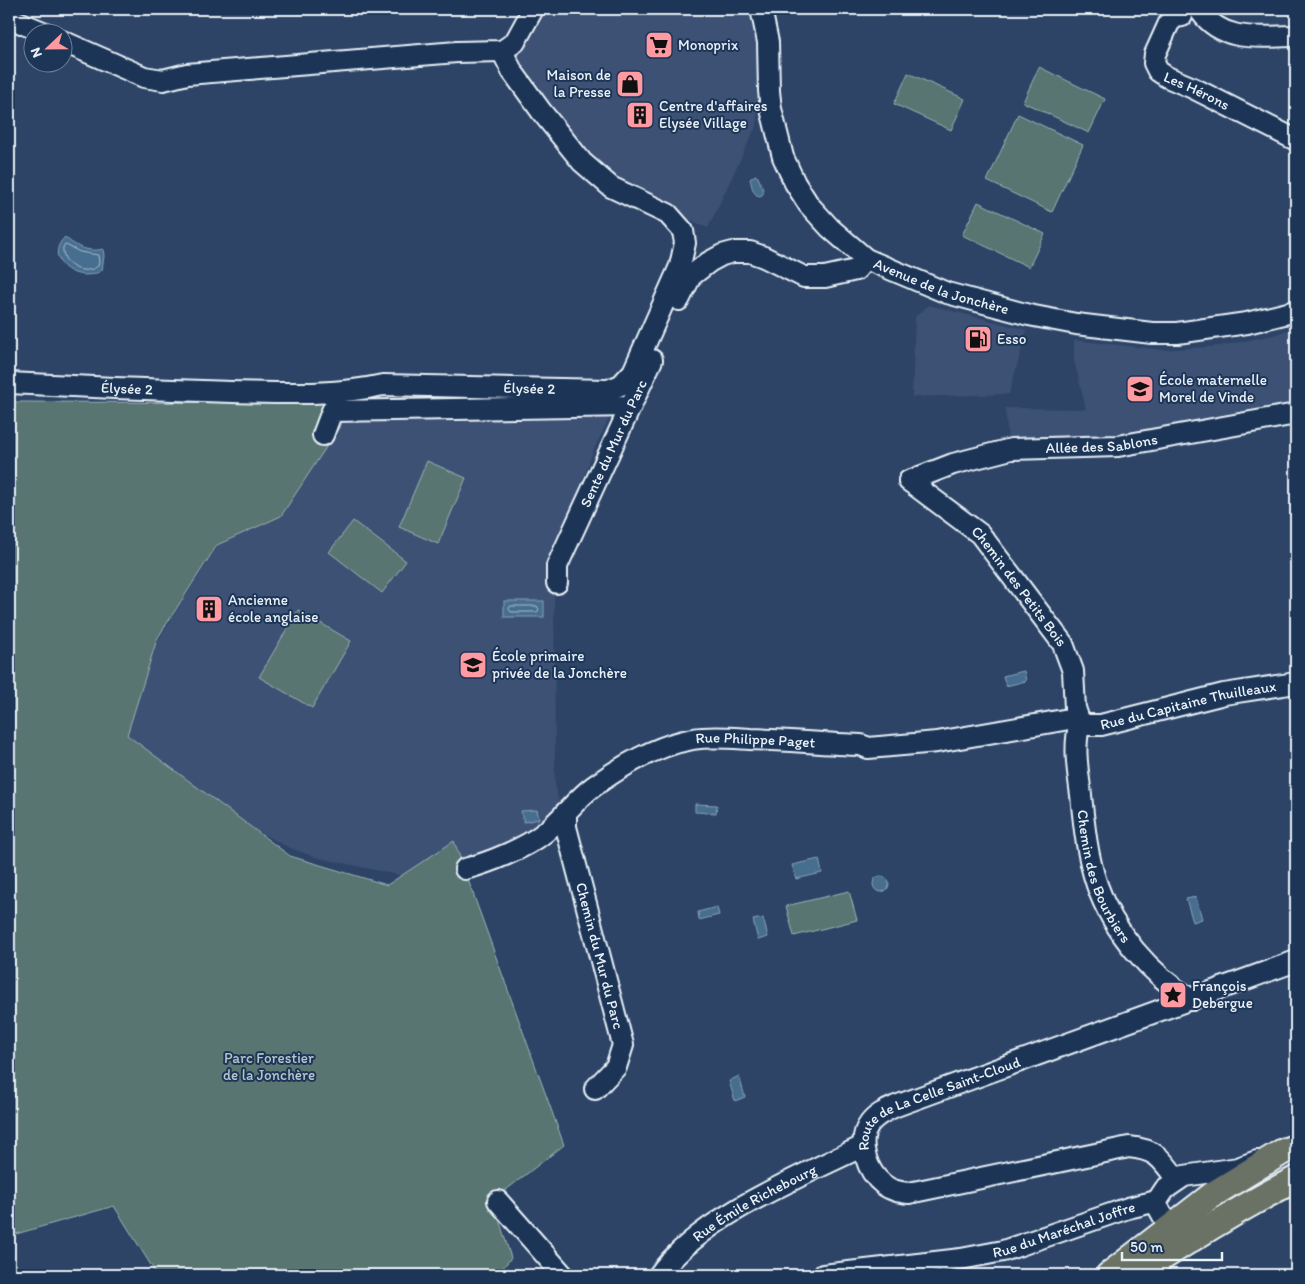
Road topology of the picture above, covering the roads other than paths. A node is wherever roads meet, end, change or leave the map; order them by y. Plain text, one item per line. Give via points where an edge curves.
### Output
1 (533, 9) edge
2 (761, 9) edge
3 (1191, 11) edge
4 (9, 18) edge
5 (22, 23) edge
6 (1296, 36) edge
7 (72, 46) edge
8 (502, 51) junction
9 (1296, 140) edge
10 (866, 259) junction
11 (1296, 311) edge
12 (9, 383) edge
13 (631, 406) junction
14 (1296, 414) edge
15 (323, 435) dead end
16 (909, 481) joint
17 (557, 583) dead end
18 (1296, 683) edge
19 (1080, 723) junction
20 (566, 812) junction
21 (465, 869) dead end
22 (1296, 961) edge
23 (1192, 1000) junction
24 (595, 1089) dead end
25 (863, 1146) junction
26 (1289, 1150) edge
27 (1296, 1179) edge
28 (1177, 1180) junction
29 (1209, 1183) junction
30 (498, 1201) dead end
31 (1188, 1219) junction
32 (563, 1275) edge
33 (659, 1275) edge
34 (822, 1275) edge
35 (1109, 1275) edge
36 (1136, 1275) edge

1 - 8 street via 515,42
2 - 10 street, Avenue de la Jonchère via 768,42 771,109 783,156 795,183 810,205 830,228
3 - 6 street via 1229,34
3 - 9 street, Les Hérons via 1169,23 1154,63 1158,71
4 - 5 street
7 - 8 street via 144,78 163,80 187,74
8 - 12 street, Élysée 2 via 512,71 582,162 611,187 668,214 683,232 685,243 680,266 634,372 621,385 608,390 383,385 357,391 304,393 118,390
10 - 11 street, Avenue de la Jonchère via 946,293 1076,324 1176,333 1247,323
10 - 13 street, Sente du Mur du Parc via 856,270 825,277 804,277 750,252 733,252 709,262 691,276
13 - 15 street via 332,411
13 - 17 street, Sente du Mur du Parc via 557,566
14 - 16 street, Allée des Sablons via 1118,446 1011,449 953,464
16 - 19 street, Chemin des Petits Bois via 980,534 1057,636 1072,671 1075,708
18 - 19 street, Rue du Capitaine Thuilleaux via 1224,694 1101,725
19 - 20 street, Rue Philippe Paget via 1069,719 937,742 868,748 753,739 694,739 635,760 592,788
19 - 23 street, Chemin des Bourbiers via 1076,736 1079,781 1088,850 1097,885 1117,926 1143,959 1172,988
20 - 21 street, Rue Philippe Paget via 544,834 525,846
20 - 24 street, Chemin du Mur du Parc via 566,827 623,1045 616,1067
22 - 23 street, Route de La Celle Saint-Cloud
23 - 25 street, Route de La Celle Saint-Cloud via 896,1106 870,1123
25 - 28 street, Route de La Celle Saint-Cloud via 874,1173 883,1184 897,1192 910,1193 1129,1147 1155,1154
25 - 33 street, Rue Émile Richebourg via 730,1214 679,1252
26 - 29 main road
27 - 31 main road
28 - 29 street via 1184,1176
28 - 31 street via 1165,1189
29 - 31 main road
30 - 32 street
31 - 34 street, Rue du Maréchal Joffre via 1128,1208 1004,1251
31 - 35 main road via 1152,1240
31 - 36 main road

